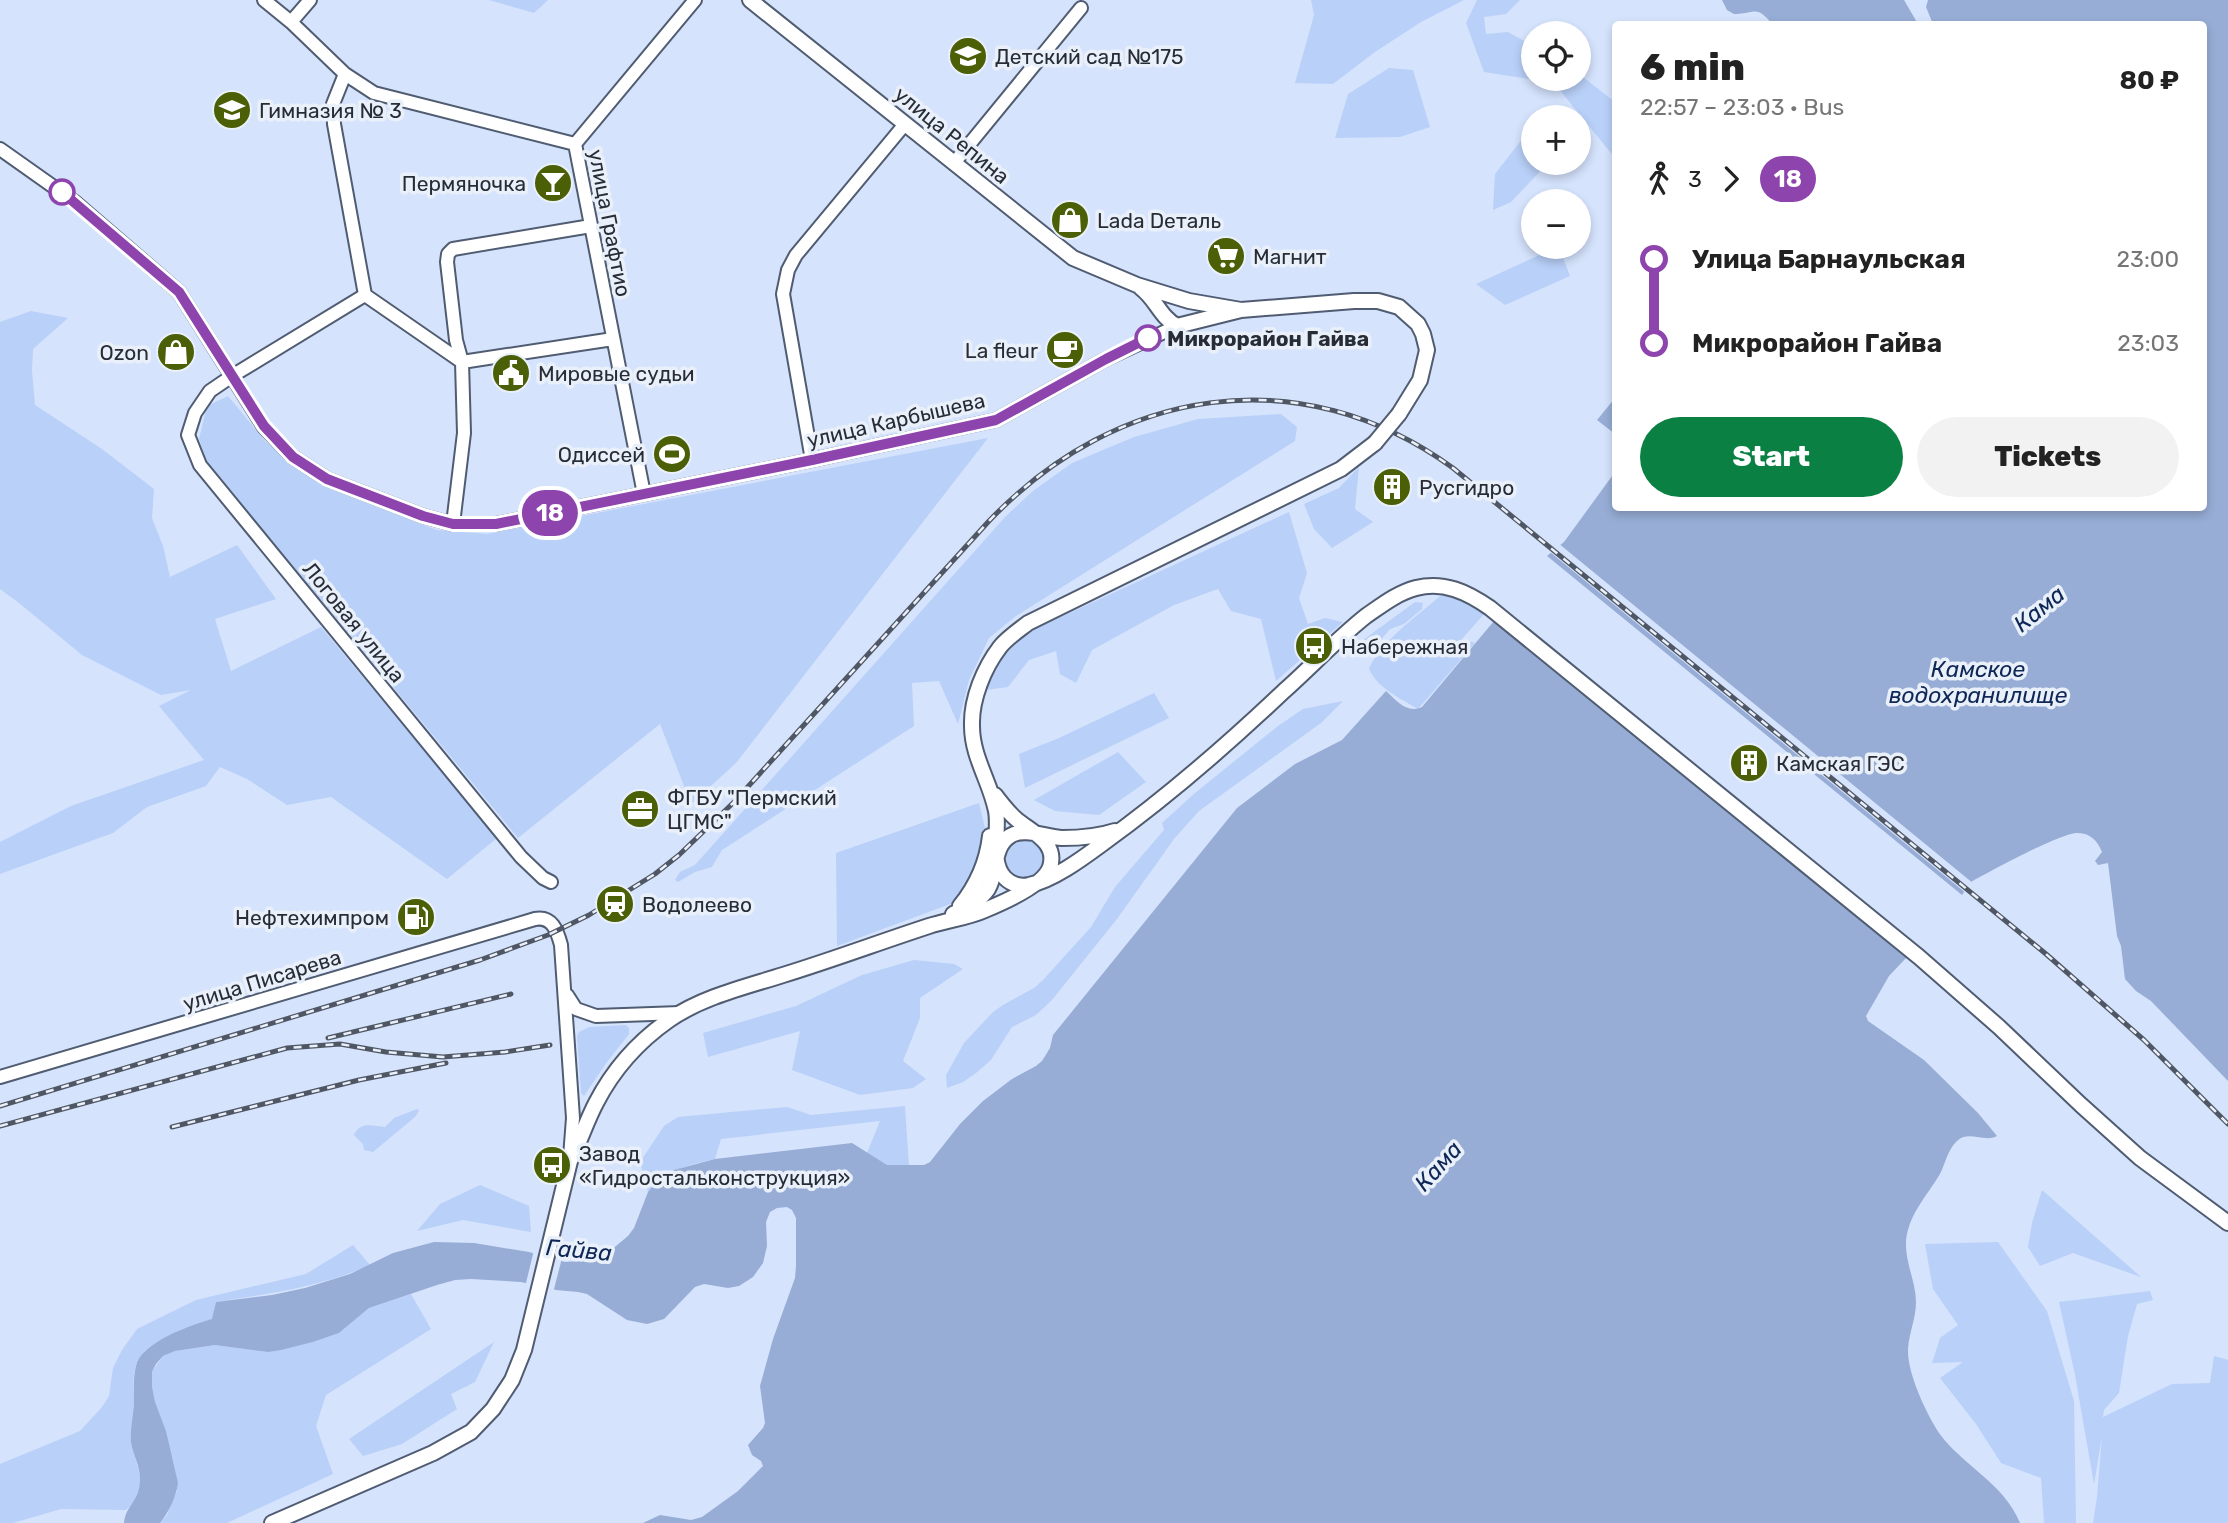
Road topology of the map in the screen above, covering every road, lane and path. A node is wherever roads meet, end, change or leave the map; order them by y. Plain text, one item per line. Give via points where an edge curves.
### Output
1 (264, 0) edge
2 (310, 0) edge
3 (695, 0) edge
4 (750, 0) edge
5 (1081, 8) dead end
6 (291, 22) junction
7 (345, 74) junction
8 (905, 124) junction
9 (575, 144) junction
10 (0, 149) edge
11 (954, 163) junction
12 (591, 226) junction
13 (1137, 285) junction
14 (365, 295) junction
15 (1189, 301) junction
16 (1159, 310) junction
17 (1241, 310) junction
18 (1194, 321) junction
19 (1177, 326) junction
20 (1154, 335) junction
21 (613, 339) junction
22 (462, 362) junction
23 (232, 376) junction
24 (812, 460) junction
25 (644, 494) junction
26 (453, 524) junction
27 (992, 791) junction
28 (1126, 827) junction
29 (1038, 836) junction
30 (997, 857) junction
31 (551, 882) dead end
32 (1038, 882) junction
33 (933, 924) junction
34 (565, 992) junction
35 (680, 1013) junction
36 (0, 1077) edge
37 (570, 1161) junction
38 (2228, 1223) edge
39 (272, 1523) edge

1 - 6 street
2 - 6 street
3 - 9 street, улица Графтио
4 - 8 main road, улица Репина
5 - 11 street
6 - 7 street
7 - 9 street via 374,93
7 - 14 street via 333,104 334,124
8 - 11 main road, улица Репина
8 - 24 street via 788,270 783,295
9 - 12 street, улица Графтио
10 - 23 street, улица Карбышева via 75,202 179,292
11 - 13 main road, улица Репина via 1073,258
12 - 21 street, улица Графтио
12 - 22 street via 453,248 447,262
13 - 15 main road, улица Репина
13 - 16 main road
14 - 22 street
14 - 23 street, Логовая улица
15 - 17 main road, улица Репина
15 - 18 main road
16 - 19 main road
16 - 20 street
17 - 18 main road, улица Карбышева
17 - 27 main road, улица Карбышева, bridge via 1354,301 1399,307 1423,334 1427,356 1420,380 1374,443 1341,470 1028,623 1000,646 977,692 971,722 976,755
18 - 19 main road, улица Карбышева
19 - 20 street, улица Карбышева
20 - 24 street, улица Карбышева via 996,420
21 - 22 street
21 - 25 street, улица Графтио
22 - 26 street via 464,433
23 - 26 street, улица Карбышева via 264,426 293,457 327,479
23 - 31 street, Логовая улица via 210,391 195,413 188,435 200,466 521,857
24 - 25 street, улица Карбышева
25 - 26 street, улица Карбышева via 496,524
27 - 29 main road, улица Карбышева
27 - 30 main road, улица Карбышева via 998,823
27 - 33 main road via 992,826 984,866 955,911
28 - 29 main road via 1091,837
28 - 32 main road via 1072,865
28 - 38 main road via 1391,599 1431,585 1458,589 1498,616 1919,957 2140,1158
29 - 30 main road via 1023,831 1012,834
29 - 32 main road via 1051,856 1048,871
30 - 32 main road via 1000,871 1010,882 1024,886
30 - 33 main road via 993,878 983,895
32 - 33 main road via 978,913
33 - 35 main road
34 - 35 street via 576,1009 596,1016
34 - 36 street, улица Писарева via 556,931 547,919 535,919
34 - 37 street via 573,1118
35 - 37 main road via 643,1041 613,1075
37 - 39 main road via 524,1350 493,1409 471,1432 433,1452

